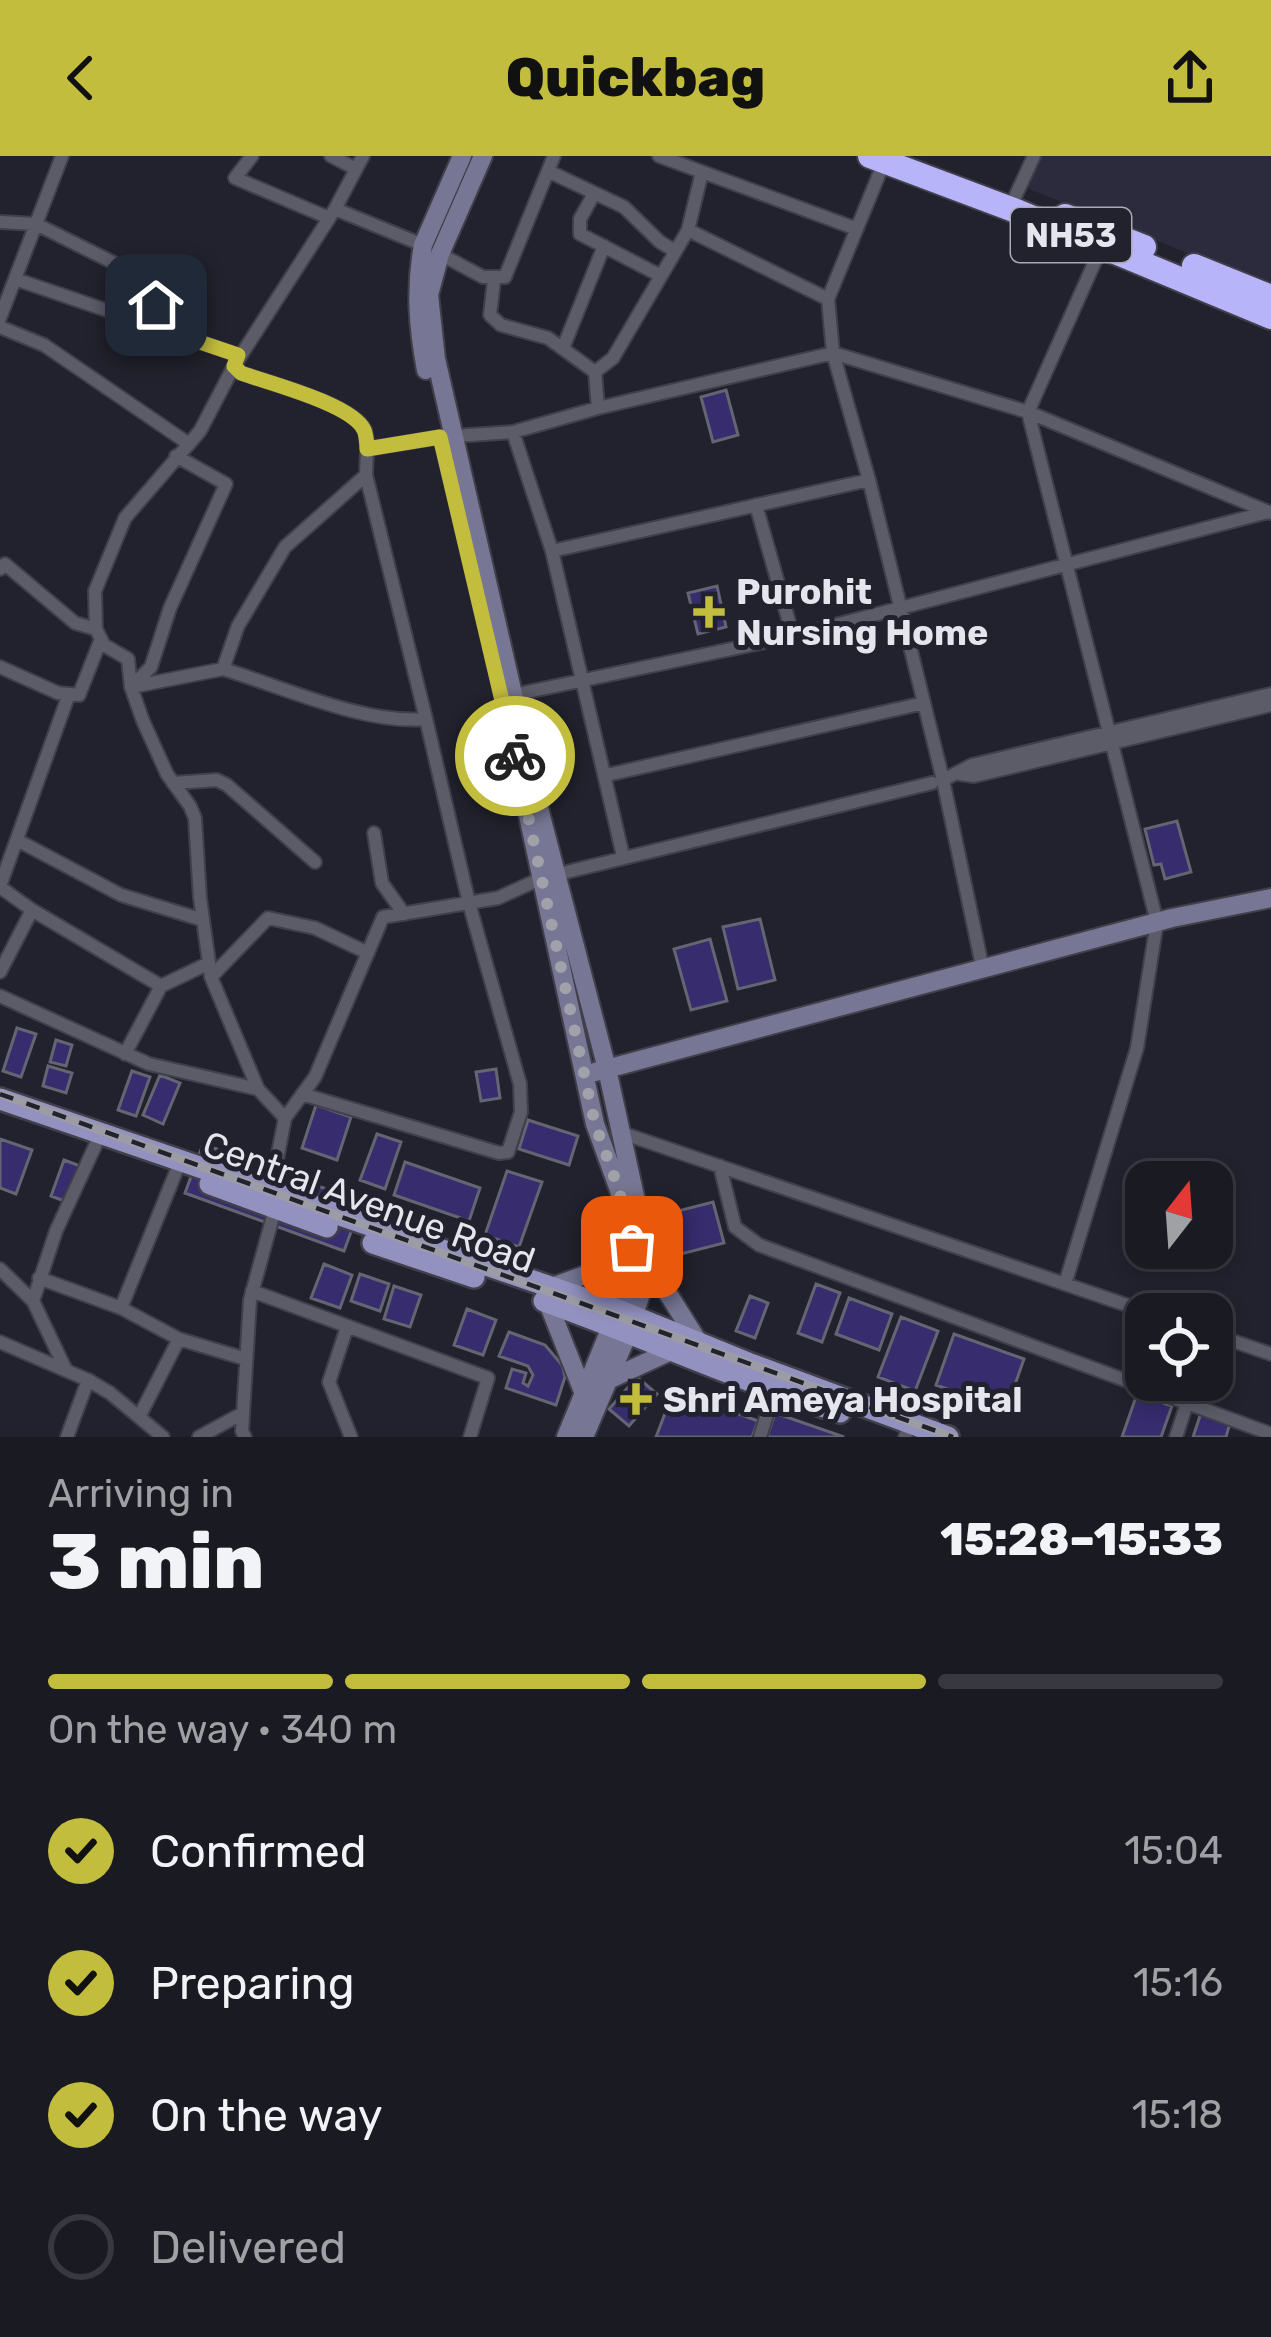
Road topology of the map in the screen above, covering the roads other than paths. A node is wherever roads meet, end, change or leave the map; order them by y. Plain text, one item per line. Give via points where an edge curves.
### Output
1 (62, 156) edge
2 (252, 156) edge
3 (331, 156) edge
4 (462, 156) edge
5 (483, 156) edge
6 (554, 156) edge
7 (659, 156) edge
8 (1034, 156) edge
9 (887, 157) edge
10 (359, 162) edge
11 (548, 171) junction
12 (702, 172) junction
13 (594, 194) junction
14 (1016, 197) junction
15 (332, 213) junction
16 (0, 222) edge
17 (36, 224) junction
18 (857, 229) junction
19 (688, 230) junction
20 (604, 246) junction
21 (1101, 248) junction
22 (432, 250) junction
23 (675, 251) junction
24 (1137, 253) junction
25 (661, 276) junction
26 (15, 279) junction
27 (494, 280) junction
28 (1271, 297) edge
29 (829, 299) junction
30 (1271, 316) edge
31 (0, 318) edge
32 (0, 327) edge
33 (164, 330) junction
34 (562, 348) junction
35 (833, 353) junction
36 (236, 360) junction
37 (596, 372) junction
38 (598, 408) junction
39 (1028, 412) junction
40 (513, 432) junction
41 (445, 436) junction
42 (189, 444) junction
43 (367, 449) junction
44 (176, 456) junction
45 (367, 475) junction
46 (868, 480) junction
47 (756, 506) junction
48 (1270, 512) edge
49 (552, 551) junction
50 (1067, 565) junction
51 (0, 569) edge
52 (900, 608) junction
53 (98, 634) junction
54 (793, 636) junction
55 (0, 667) edge
56 (223, 669) junction
57 (582, 678) junction
58 (131, 687) junction
59 (69, 694) junction
60 (512, 694) junction
61 (1271, 694) edge
62 (923, 703) junction
63 (1271, 705) edge
64 (426, 719) junction
65 (1112, 737) junction
66 (607, 775) junction
67 (938, 782) junction
68 (173, 783) junction
69 (374, 833) dead end
70 (17, 840) junction
71 (623, 856) junction
72 (315, 862) dead end
73 (549, 876) junction
74 (0, 887) edge
75 (1271, 898) edge
76 (469, 903) junction
77 (32, 910) junction
78 (404, 914) junction
79 (203, 920) junction
80 (1157, 922) junction
81 (368, 953) junction
82 (210, 970) junction
83 (982, 970) junction
84 (0, 972) edge
85 (160, 986) junction
86 (0, 997) edge
87 (125, 1054) junction
88 (607, 1069) junction
89 (585, 1075) junction
90 (258, 1089) junction
91 (302, 1094) junction
92 (0, 1100) edge
93 (0, 1114) edge
94 (285, 1118) junction
95 (622, 1133) junction
96 (96, 1144) junction
97 (720, 1166) junction
98 (178, 1167) junction
99 (273, 1199) junction
100 (629, 1235) junction
101 (650, 1265) junction
102 (0, 1269) edge
103 (39, 1279) junction
104 (1065, 1284) junction
105 (252, 1291) junction
106 (549, 1296) junction
107 (33, 1301) junction
108 (1125, 1304) edge
109 (121, 1308) junction
110 (623, 1321) junction
111 (347, 1327) junction
112 (179, 1340) junction
113 (1233, 1341) edge
114 (0, 1342) edge
115 (700, 1343) junction
116 (674, 1350) junction
117 (1271, 1354) edge
118 (246, 1359) junction
119 (64, 1368) junction
120 (88, 1380) junction
121 (608, 1380) junction
122 (774, 1392) junction
123 (584, 1394) junction
124 (1187, 1403) junction
125 (243, 1413) junction
126 (139, 1417) junction
127 (1271, 1434) edge
128 (909, 1436) edge
129 (67, 1437) edge
130 (163, 1437) edge
131 (199, 1437) edge
132 (245, 1437) edge
133 (351, 1437) edge
134 (470, 1437) edge
135 (566, 1437) edge
136 (584, 1437) edge
137 (760, 1437) edge
138 (949, 1437) edge
139 (1176, 1437) edge

1 - 17 street
2 - 15 street via 235,178
3 - 10 street
4 - 22 main road
5 - 22 main road
6 - 11 street
7 - 12 street
8 - 14 street
9 - 14 highway, NH53
9 - 18 street
9 - 21 highway, NH53
10 - 15 street
11 - 13 street
11 - 27 street via 505,277
12 - 18 street
12 - 19 street
13 - 20 street via 578,226
13 - 23 street via 624,207
14 - 24 highway, NH53
15 - 22 street
15 - 36 street
16 - 17 street
17 - 26 street
17 - 33 street via 148,280
18 - 29 street
19 - 23 street
19 - 29 street
20 - 25 street
20 - 34 street
21 - 24 highway, NH53
21 - 39 street
22 - 27 street
22 - 41 main road via 429,295
23 - 25 street
24 - 28 highway, NH53
24 - 30 highway, NH53
25 - 37 street via 613,358
26 - 31 street
26 - 33 street
27 - 34 street via 490,315
29 - 35 street
32 - 42 street via 44,345
33 - 36 street
34 - 37 street
35 - 38 street
35 - 39 street
35 - 46 street
36 - 42 street
36 - 43 street via 241,373 357,422
37 - 38 street
38 - 40 street
39 - 48 street
39 - 50 street
40 - 41 street
40 - 49 street
41 - 43 street
41 - 60 main road
41 - 73 main road
42 - 44 street
43 - 45 street
44 - 53 street via 125,518 95,591
44 - 58 street via 226,484 151,667
45 - 56 street via 285,547 238,626
45 - 64 street
46 - 47 street
46 - 52 street
47 - 49 street
47 - 54 street
48 - 50 street
49 - 57 street
50 - 52 street
50 - 65 street
51 - 53 street via 5,565
52 - 54 street
52 - 62 street
53 - 58 street via 128,659
53 - 59 street via 79,695
54 - 57 street
55 - 59 street
56 - 58 street
56 - 64 street via 368,713
57 - 60 street
57 - 66 street
58 - 68 street
59 - 70 street
60 - 73 main road
61 - 65 street
62 - 66 street
62 - 67 street
63 - 65 street
64 - 76 street
65 - 67 street
65 - 80 street
66 - 71 street
67 - 71 street
67 - 83 street
68 - 72 street via 217,779
68 - 79 street via 195,818
69 - 78 street via 382,883
70 - 74 street
70 - 79 street via 121,895
71 - 73 street
73 - 76 street
73 - 88 main road
73 - 89 main road
74 - 77 street
75 - 80 main road
76 - 78 street
76 - 91 street via 520,1084 508,1152
77 - 84 street
77 - 85 street
78 - 81 street via 383,917
79 - 82 street
80 - 83 main road
80 - 104 street via 1137,1048
81 - 82 street via 268,917
81 - 91 street
82 - 85 street
82 - 90 street
83 - 88 main road
85 - 87 street
86 - 87 street
87 - 90 street
88 - 89 main road
88 - 95 main road
89 - 100 main road
90 - 94 street
91 - 94 street
92 - 99 main road
93 - 96 main road, Central Avenue Road
94 - 99 street
95 - 97 street
95 - 101 main road
96 - 98 main road, Central Avenue Road
96 - 103 street
97 - 104 street
97 - 124 street via 735,1227 759,1245
98 - 99 main road, Central Avenue Road
98 - 109 street
99 - 105 street
99 - 106 main road
100 - 106 main road via 593,1272
100 - 110 main road
101 - 110 main road
101 - 115 main road
102 - 107 street
103 - 107 street
103 - 109 street
104 - 108 street
105 - 111 street
105 - 118 street
106 - 110 main road
106 - 123 main road
107 - 119 street
109 - 112 street
110 - 115 main road
110 - 116 main road
110 - 121 main road
110 - 123 main road
111 - 133 street via 329,1382
111 - 134 street via 488,1378
112 - 118 street
112 - 126 street
113 - 117 street
114 - 119 street
115 - 138 main road
116 - 121 main road
116 - 122 main road
118 - 125 street
119 - 120 street
120 - 126 street
120 - 129 street
121 - 136 main road
122 - 128 main road
122 - 137 street
123 - 135 main road
124 - 127 street
124 - 139 street
125 - 131 street
125 - 132 street
126 - 130 street

